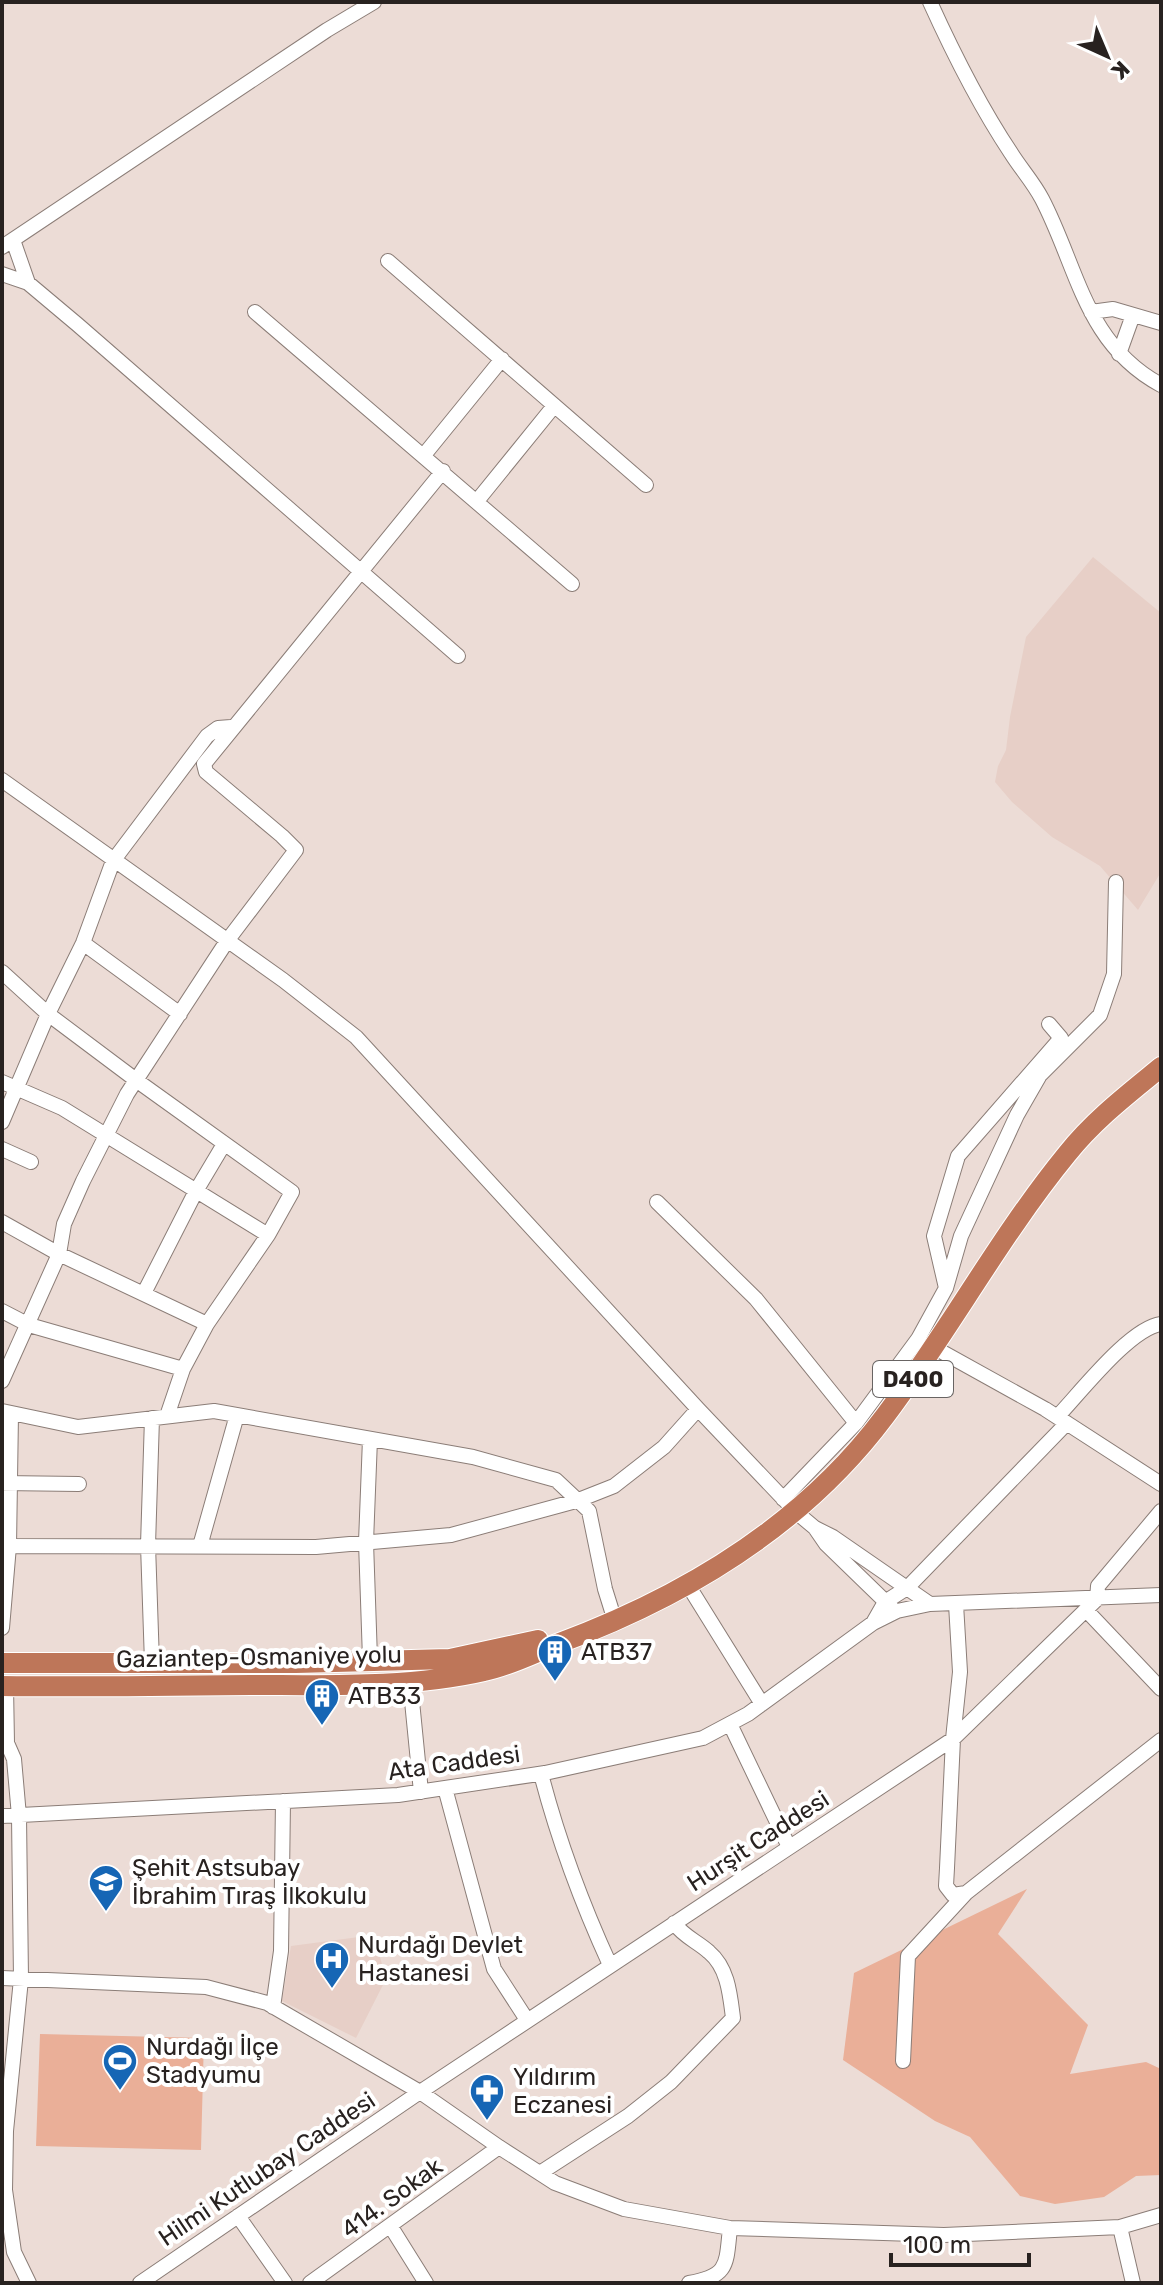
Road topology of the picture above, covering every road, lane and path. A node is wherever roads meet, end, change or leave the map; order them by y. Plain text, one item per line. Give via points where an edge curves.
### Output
1 (374, 2) edge
2 (930, 2) edge
3 (8, 243) edge
4 (388, 261) dead end
5 (2, 274) edge
6 (28, 283) junction
7 (255, 312) dead end
8 (1091, 312) junction
9 (1133, 315) junction
10 (1161, 323) edge
11 (1119, 354) junction
12 (502, 359) junction
13 (1161, 385) edge
14 (554, 406) junction
15 (424, 455) junction
16 (443, 471) junction
17 (646, 485) dead end
18 (477, 501) junction
19 (360, 571) junction
20 (572, 584) dead end
21 (458, 656) dead end
22 (231, 727) junction
23 (2, 780) edge
24 (113, 861) junction
25 (1116, 882) dead end
26 (227, 941) junction
27 (83, 943) junction
28 (2, 972) edge
29 (48, 1014) junction
30 (180, 1014) junction
31 (1049, 1024) dead end
32 (1161, 1067) edge
33 (136, 1080) junction
34 (2, 1082) edge
35 (16, 1089) junction
36 (2, 1122) edge
37 (105, 1134) junction
38 (224, 1144) junction
39 (2, 1149) edge
40 (31, 1162) dead end
41 (196, 1191) junction
42 (657, 1202) dead end
43 (2, 1222) edge
44 (268, 1235) junction
45 (59, 1254) junction
46 (946, 1288) junction
47 (144, 1293) junction
48 (2, 1311) edge
49 (207, 1324) junction
50 (1161, 1324) edge
51 (29, 1325) junction
52 (935, 1348) junction
53 (183, 1369) junction
54 (2, 1381) edge
55 (698, 1409) junction
56 (7, 1412) edge
57 (237, 1415) junction
58 (160, 1417) junction
59 (1062, 1420) junction
60 (856, 1423) junction
61 (370, 1439) junction
62 (6, 1483) edge
63 (79, 1484) dead end
64 (1161, 1484) edge
65 (576, 1501) junction
66 (790, 1505) junction
67 (1161, 1511) edge
68 (815, 1528) junction
69 (366, 1542) junction
70 (148, 1545) junction
71 (6, 1546) edge
72 (200, 1546) junction
73 (688, 1585) junction
74 (907, 1588) junction
75 (1161, 1595) edge
76 (930, 1604) junction
77 (956, 1604) junction
78 (1092, 1604) junction
79 (891, 1606) junction
80 (610, 1624) junction
81 (2, 1628) edge
82 (370, 1659) junction
83 (2, 1663) edge
84 (152, 1663) junction
85 (410, 1681) junction
86 (4, 1686) edge
87 (1161, 1689) edge
88 (762, 1704) junction
89 (730, 1724) junction
90 (953, 1739) junction
91 (1161, 1740) edge
92 (541, 1774) junction
93 (445, 1788) junction
94 (421, 1792) junction
95 (283, 1801) junction
96 (2, 1816) edge
97 (19, 1816) junction
98 (789, 1847) junction
99 (957, 1899) junction
100 (674, 1923) junction
101 (610, 1965) junction
102 (2, 1978) edge
103 (21, 1979) junction
104 (273, 2007) junction
105 (527, 2020) junction
106 (903, 2061) dead end
107 (420, 2092) junction
108 (4, 2130) edge
109 (499, 2147) junction
110 (540, 2173) junction
111 (4, 2174) edge
112 (1161, 2215) edge
113 (238, 2216) junction
114 (391, 2227) junction
115 (1120, 2227) junction
116 (730, 2228) junction
117 (29, 2283) edge
118 (140, 2283) edge
119 (285, 2283) edge
120 (310, 2283) edge
121 (426, 2283) edge
122 (689, 2283) edge
123 (1133, 2283) edge

1 - 3 street
2 - 8 street via 967,81 1042,199
3 - 6 street
4 - 12 street
5 - 6 street
6 - 19 street
7 - 15 street
8 - 9 street via 1113,309
8 - 11 street
9 - 10 street
9 - 11 street
11 - 13 street
12 - 14 street
12 - 15 street
14 - 17 street
14 - 18 street
15 - 16 street
16 - 18 street
16 - 19 street
18 - 20 street
19 - 21 street
19 - 22 street
22 - 24 street via 207,736
22 - 26 street via 204,769 296,850
23 - 24 street
24 - 26 street
24 - 27 street
25 - 46 street via 1114,974 1100,1015 1040,1075 1017,1115 961,1236
26 - 30 street
26 - 55 street via 326,1013 379,1060
27 - 29 street
27 - 30 street
28 - 29 street
29 - 33 street
29 - 35 street
30 - 33 street
31 - 46 street via 1061,1038 958,1156 934,1236
32 - 52 highway, Gaziantep-Osmaniye yolu / D400 via 1112,1106 1068,1153
33 - 37 street
33 - 38 street
34 - 35 street
35 - 36 street
35 - 37 street
37 - 41 street
37 - 45 street via 64,1224
38 - 41 street
38 - 44 street via 292,1192
39 - 40 street
41 - 44 street
41 - 47 street
42 - 60 street via 756,1299
43 - 45 street
44 - 49 street
45 - 47 street
45 - 51 street
46 - 60 street via 918,1339
47 - 49 street
48 - 51 street
49 - 53 street
50 - 59 street via 1133,1337
51 - 53 street
51 - 54 street
52 - 59 street
52 - 66 highway, Gaziantep-Osmaniye yolu / D400 via 850,1459
53 - 58 street
55 - 65 street via 629,1476
55 - 66 street
56 - 58 street via 78,1427
56 - 62 street
57 - 58 street via 214,1411
57 - 61 street
57 - 72 street
58 - 70 street
59 - 64 street
59 - 74 street
60 - 66 street
61 - 65 street via 473,1457 556,1480
61 - 69 street
62 - 63 street
62 - 71 street
65 - 69 street via 451,1535
65 - 80 street via 589,1511
66 - 68 street
66 - 73 highway, Gaziantep-Osmaniye yolu / D400
67 - 78 street, Hurşit Caddesi via 1098,1586
68 - 74 street
68 - 79 street
69 - 72 street
69 - 82 street
70 - 71 street
70 - 72 street
70 - 84 street
71 - 81 street
73 - 80 highway, Gaziantep-Osmaniye yolu / D400
73 - 88 street
74 - 76 street
74 - 79 street
75 - 78 street
76 - 77 street
76 - 79 street
77 - 78 street
77 - 90 street via 960,1672
78 - 87 street
78 - 90 street, Hurşit Caddesi
79 - 88 street, Ata Caddesi
80 - 82 highway, Gaziantep-Osmaniye yolu / D400 via 450,1659
80 - 85 highway, Gaziantep-Osmaniye yolu / D400 via 486,1671
82 - 84 highway, Gaziantep-Osmaniye yolu / D400
83 - 84 highway, Gaziantep-Osmaniye yolu / D400
85 - 86 highway, Gaziantep-Osmaniye yolu / D400
85 - 94 street
86 - 97 street
88 - 89 street, Ata Caddesi
89 - 92 street, Ata Caddesi via 703,1738
89 - 98 street
90 - 98 street, Hurşit Caddesi
90 - 99 street via 946,1886
91 - 99 street
92 - 93 street, Ata Caddesi
92 - 101 street
93 - 94 street, Ata Caddesi
93 - 105 street via 494,1969
94 - 95 street, Ata Caddesi
95 - 97 street, Ata Caddesi
95 - 104 street via 281,1951
96 - 97 street, Ata Caddesi
97 - 103 street
98 - 100 street, Hurşit Caddesi
99 - 106 street via 908,1956
100 - 101 street, Hurşit Caddesi
100 - 110 street via 718,1961 733,2018 671,2082
101 - 105 street, Hurşit Caddesi
102 - 103 street
103 - 104 street via 206,1987
103 - 108 street
104 - 107 street
105 - 107 street, Hurşit Caddesi
107 - 109 street
107 - 113 street, Hilmi Kutlubay Caddesi
108 - 111 street
109 - 110 street
109 - 114 street, 414. Sokak
110 - 116 street via 624,2209
111 - 117 street via 14,2252
112 - 115 street
113 - 118 street, Hilmi Kutlubay Caddesi
113 - 119 street
114 - 120 street, 414. Sokak
114 - 121 street
115 - 116 street via 944,2235
115 - 123 street
116 - 122 street via 721,2272

